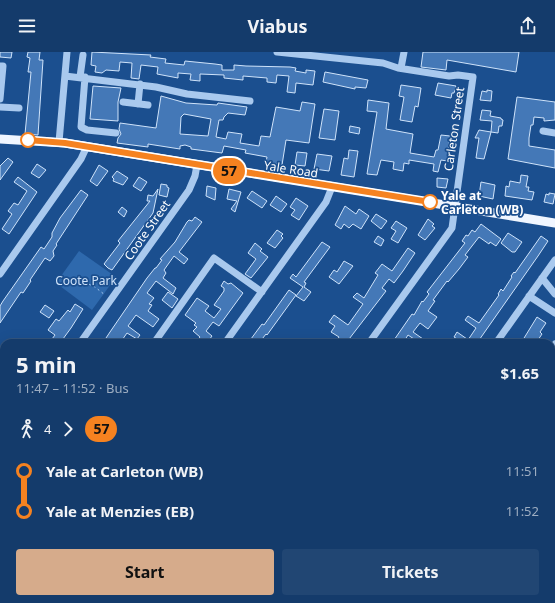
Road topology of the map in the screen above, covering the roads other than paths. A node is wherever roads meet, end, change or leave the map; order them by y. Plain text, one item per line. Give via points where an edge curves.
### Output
1 (67, 52) edge
2 (277, 52) edge
3 (404, 52) edge
4 (83, 55) dead end
5 (0, 66) edge
6 (401, 68) junction
7 (65, 76) junction
8 (82, 77) junction
9 (140, 84) junction
10 (0, 99) edge
11 (250, 101) dead end
12 (123, 102) dead end
13 (138, 104) junction
14 (148, 105) dead end
15 (0, 107) edge
16 (19, 108) dead end
17 (543, 131) dead end
18 (116, 133) dead end
19 (555, 133) edge
20 (0, 138) edge
21 (59, 142) junction
22 (87, 146) junction
23 (197, 166) junction
24 (332, 187) junction
25 (455, 206) junction
26 (555, 223) edge
27 (555, 260) edge
28 (0, 274) edge
29 (542, 278) junction
30 (262, 292) junction
31 (555, 294) edge
32 (529, 296) junction
33 (555, 313) edge
34 (83, 339) edge
35 (157, 339) edge
36 (229, 339) edge
37 (372, 339) edge
38 (499, 339) edge

1 - 7 street
2 - 6 street, Carleton Street via 383,63
3 - 6 street
4 - 8 street
5 - 10 street via 3,66
6 - 25 street, Carleton Street via 472,77
7 - 8 street
7 - 21 street
8 - 9 street
8 - 18 street via 81,127
9 - 11 street via 187,94
9 - 13 street
12 - 13 street
13 - 14 street
15 - 16 street
17 - 19 street
20 - 21 main road, Yale Road
21 - 22 main road, Yale Road
22 - 23 main road, Yale Road
22 - 28 street via 81,160
23 - 24 main road, Yale Road
23 - 34 street, Coote Street via 189,190
24 - 25 main road, Yale Road
24 - 30 street via 326,202
25 - 26 main road, Yale Road
25 - 37 street, Carleton Street via 452,228
27 - 29 street
29 - 31 street
29 - 32 street
30 - 35 street via 214,258
30 - 36 street
32 - 33 street
32 - 38 street

